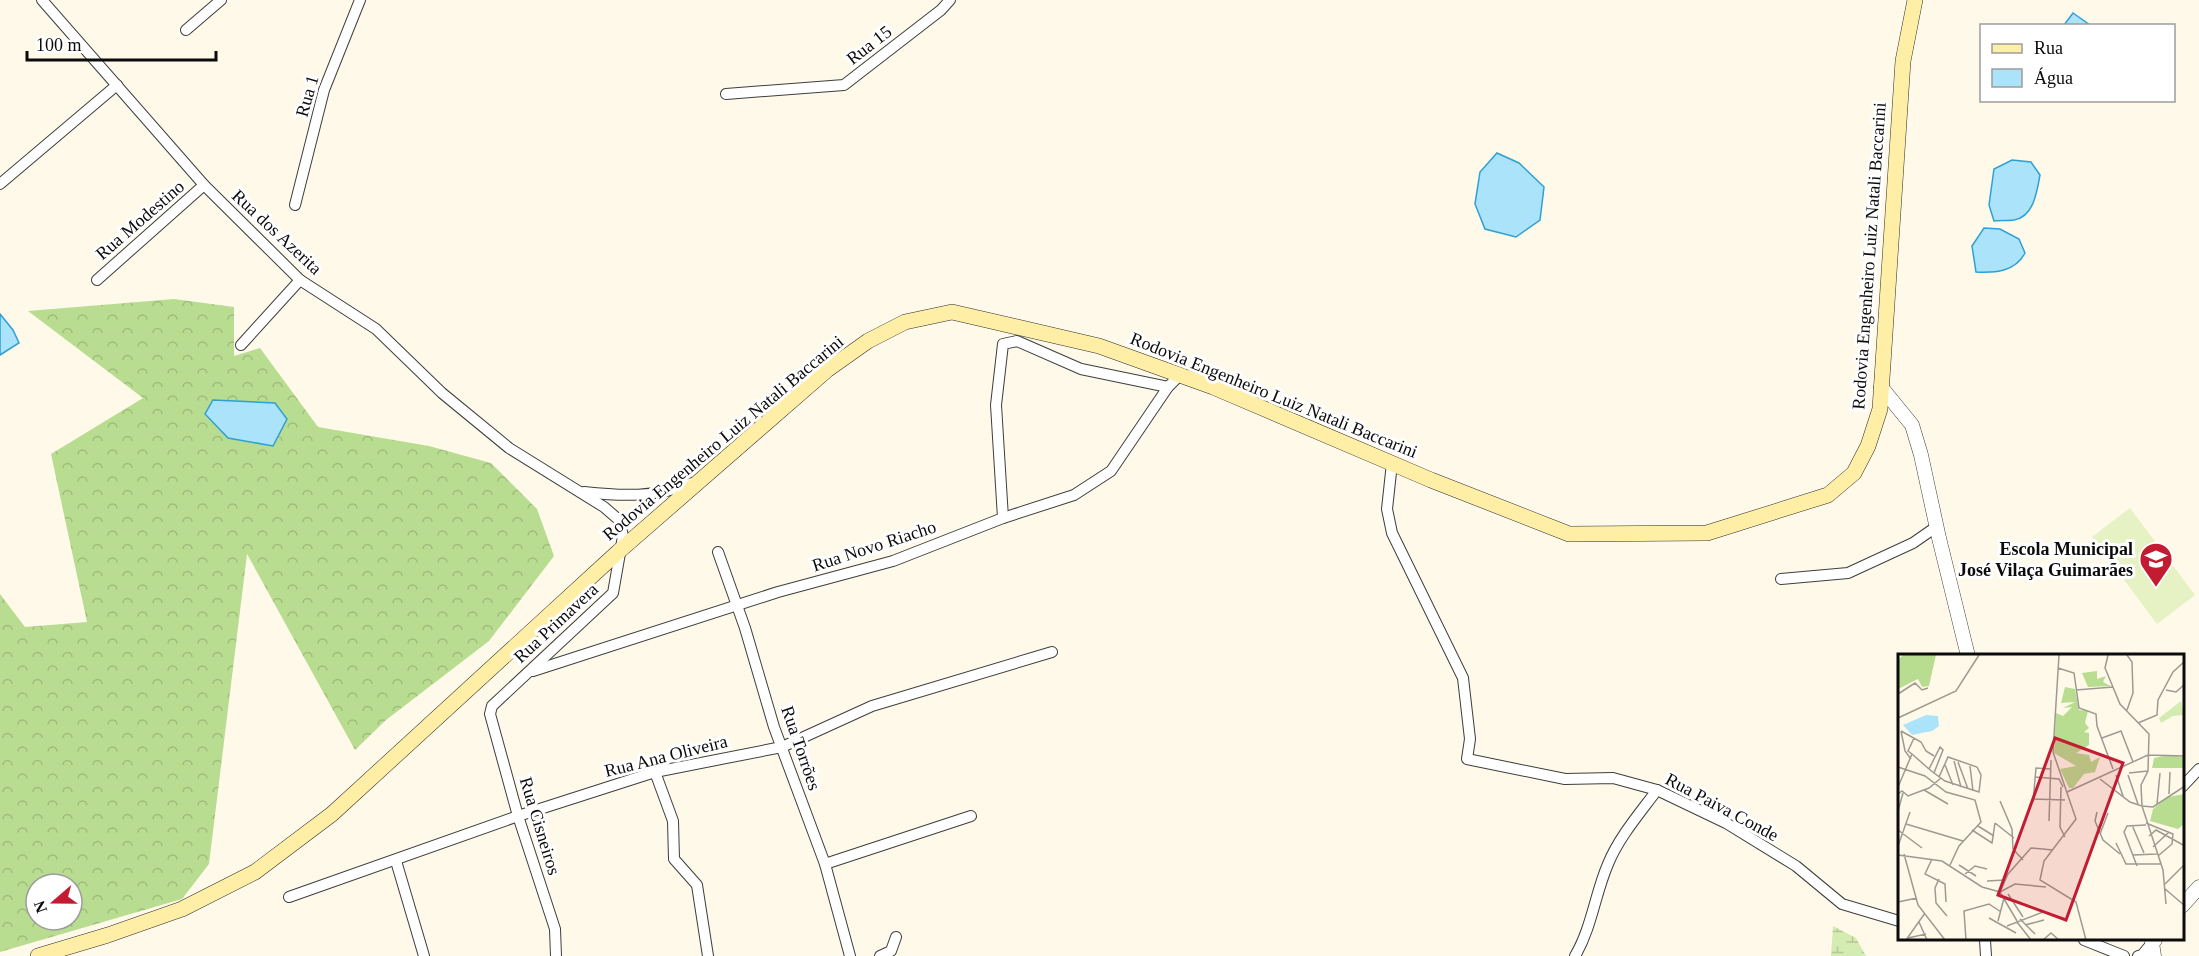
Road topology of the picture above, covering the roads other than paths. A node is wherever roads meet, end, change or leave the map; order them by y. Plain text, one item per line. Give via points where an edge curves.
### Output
1 (42, 0) edge
2 (221, 0) edge
3 (360, 0) edge
4 (950, 0) edge
5 (1915, 0) edge
6 (186, 30) dead end
7 (117, 85) junction
8 (726, 94) dead end
9 (0, 184) edge
10 (204, 185) junction
11 (295, 205) dead end
12 (97, 280) dead end
13 (300, 280) junction
14 (241, 345) dead end
15 (1180, 375) junction
16 (1168, 387) junction
17 (1881, 387) junction
18 (1392, 463) junction
19 (701, 480) junction
20 (580, 492) junction
21 (1002, 518) junction
22 (1936, 527) junction
23 (618, 552) junction
24 (718, 552) dead end
25 (1781, 579) dead end
26 (737, 606) junction
27 (1052, 652) dead end
28 (1968, 654) edge
29 (528, 672) junction
30 (492, 706) joint
31 (782, 747) junction
32 (2199, 769) edge
33 (655, 772) junction
34 (2184, 785) edge
35 (1657, 790) junction
36 (518, 816) junction
37 (971, 816) dead end
38 (396, 861) junction
39 (825, 864) junction
40 (2199, 887) edge
41 (289, 897) dead end
42 (2184, 904) edge
43 (1898, 921) edge
44 (896, 937) dead end
45 (1985, 941) edge
46 (2089, 941) edge
47 (2152, 944) edge
48 (38, 956) edge
49 (424, 956) edge
50 (556, 956) edge
51 (708, 956) edge
52 (850, 956) edge
53 (880, 956) edge
54 (1575, 956) edge
55 (1986, 956) edge
56 (2124, 956) edge
57 (2138, 956) edge

1 - 7 street, Rua dos Azerita
2 - 6 street
3 - 11 street, Rua 1 via 324,90
4 - 8 street, Rua 15 via 844,85
5 - 17 main road, Rodovia Engenheiro Luiz Natali Baccarini via 1903,61
7 - 9 street
7 - 10 street, Rua dos Azerita
10 - 12 street, Rua Modestino
10 - 13 street, Rua dos Azerita
13 - 14 street
13 - 20 street, Rua dos Azerita via 376,329 442,393 509,448
15 - 16 street, Rua Novo Riacho
15 - 18 main road, Rodovia Engenheiro Luiz Natali Baccarini
15 - 19 main road, Rodovia Engenheiro Luiz Natali Baccarini via 1099,346 951,312 905,322 868,341 827,370
16 - 21 street, Rua Novo Riacho via 1111,471 1074,495
16 - 21 street via 1081,369 1017,340 1003,344 996,405
17 - 18 main road, Rodovia Engenheiro Luiz Natali Baccarini via 1880,409 1868,446 1854,473 1828,495 1707,533 1569,534
17 - 22 street via 1912,425
18 - 35 street, Rua Paiva Conde via 1387,509 1392,533 1463,678 1470,739 1467,759 1565,779 1613,778
19 - 20 street via 677,490 625,497
19 - 23 main road, Rodovia Engenheiro Luiz Natali Baccarini
20 - 23 street, Rua dos Azerita via 619,520 622,536
21 - 26 street, Rua Novo Riacho via 892,561
22 - 25 street via 1913,543 1848,573
22 - 28 street
23 - 29 street, Rua Primavera via 613,593
23 - 48 main road, Rodovia Engenheiro Luiz Natali Baccarini via 332,814 255,872 182,909
24 - 26 street, Rua Torrões
26 - 29 street, Rua Novo Riacho
26 - 31 street, Rua Torrões
27 - 31 street, Rua Ana Oliveira via 872,706
29 - 30 street, Rua Primavera
30 - 36 street, Rua Cisneiros via 490,714
31 - 33 street, Rua Ana Oliveira
31 - 39 street, Rua Torrões
32 - 34 street
33 - 36 street, Rua Ana Oliveira
33 - 51 street via 673,821 674,859 697,885
35 - 43 street, Rua Paiva Conde via 1726,823 1797,866 1842,904
35 - 54 street via 1608,864 1584,940
36 - 38 street, Rua Ana Oliveira
36 - 50 street, Rua Cisneiros via 555,930
37 - 39 street
38 - 41 street, Rua Ana Oliveira
38 - 49 street
39 - 52 street, Rua Torrões
40 - 42 street
44 - 53 street via 891,951
45 - 55 street
46 - 56 street
47 - 57 street

